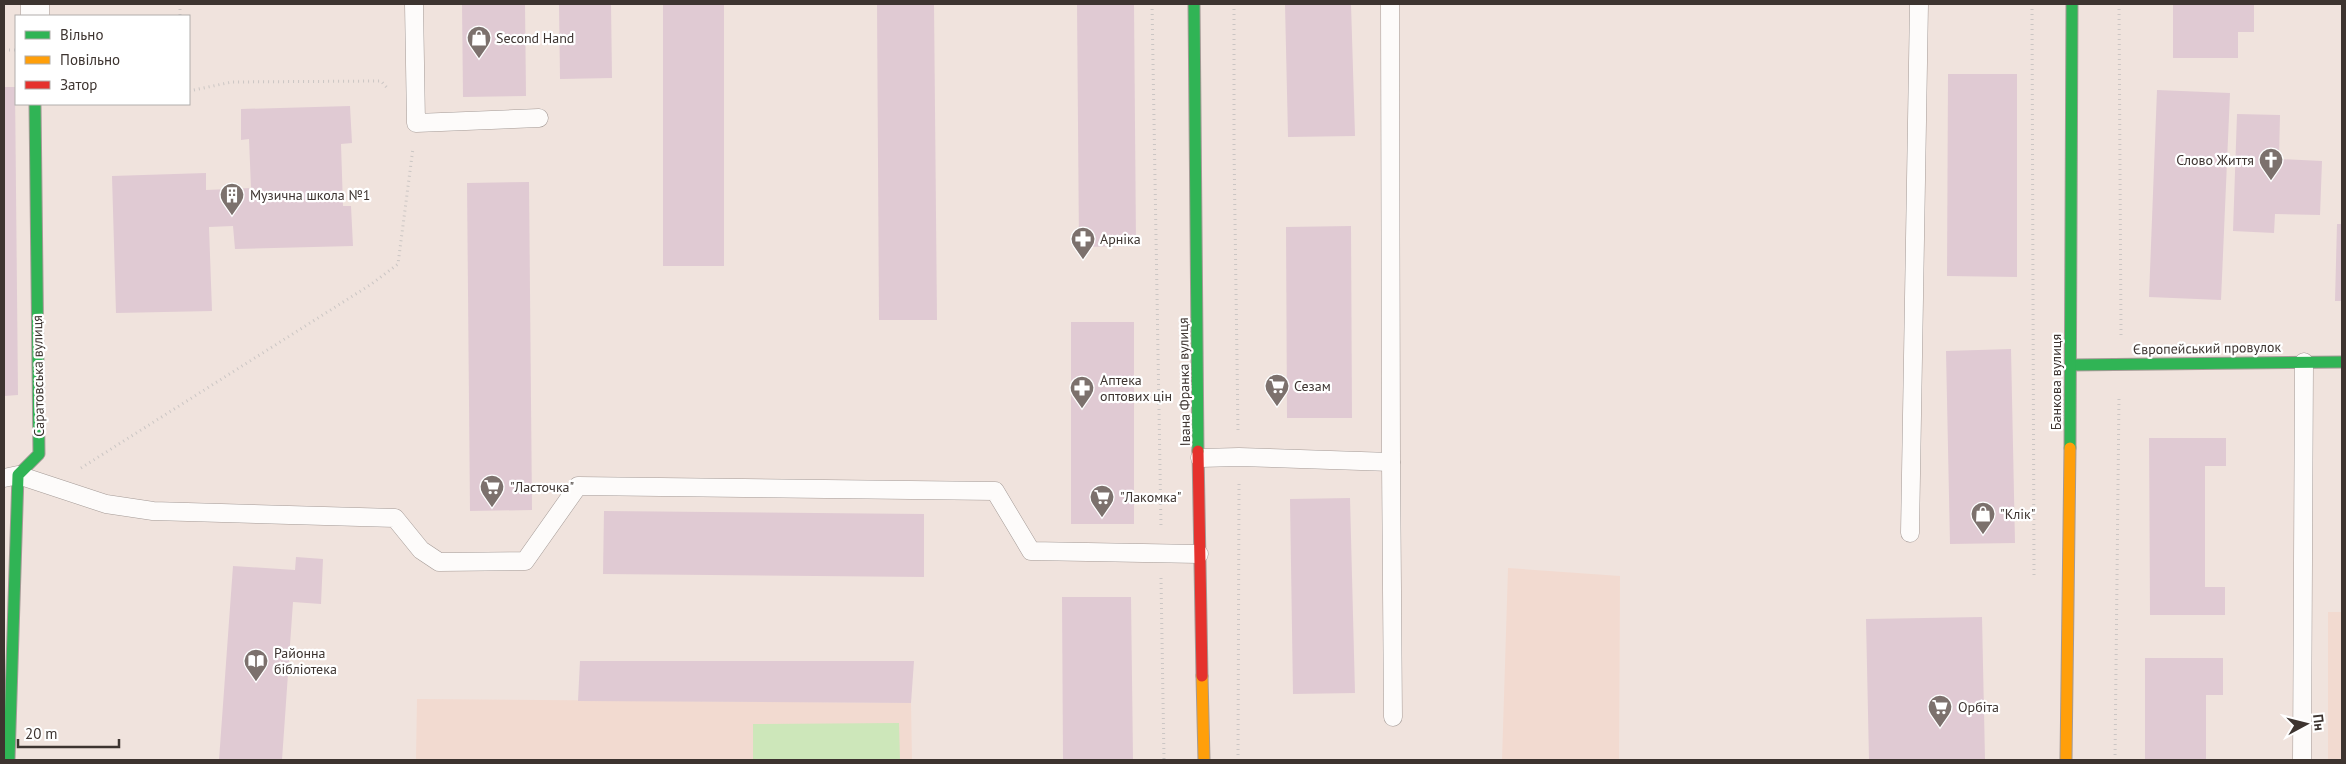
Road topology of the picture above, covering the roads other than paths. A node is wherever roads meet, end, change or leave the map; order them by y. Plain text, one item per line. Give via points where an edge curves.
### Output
1 (414, 4) edge
2 (1194, 4) edge
3 (1390, 4) edge
4 (1919, 4) edge
5 (2072, 4) edge
6 (35, 105) edge
7 (539, 118) dead end
8 (2304, 362) junction
9 (2342, 362) edge
10 (2071, 365) junction
11 (1200, 458) junction
12 (1391, 462) junction
13 (11, 476) edge
14 (1910, 533) dead end
15 (1199, 554) junction
16 (1393, 718) dead end
17 (9, 760) edge
18 (1204, 760) edge
19 (2066, 760) edge
20 (2302, 760) edge

1 - 7 lane via 416,123
2 - 11 street, Івана Франка вулиця
3 - 12 lane
4 - 14 lane
5 - 10 street, Банкова вулиця
6 - 13 street, Саратовська вулиця via 39,454
8 - 9 street, Європейський провулок
8 - 10 street, Європейський провулок
8 - 20 lane
10 - 19 street, Банкова вулиця
11 - 12 lane
11 - 15 street, Івана Франка вулиця
12 - 16 lane
13 - 15 lane via 53,485 106,504 153,511 395,518 421,550 438,562 525,560 578,486 995,492 1031,551
13 - 17 street
15 - 18 street, Івана Франка вулиця

